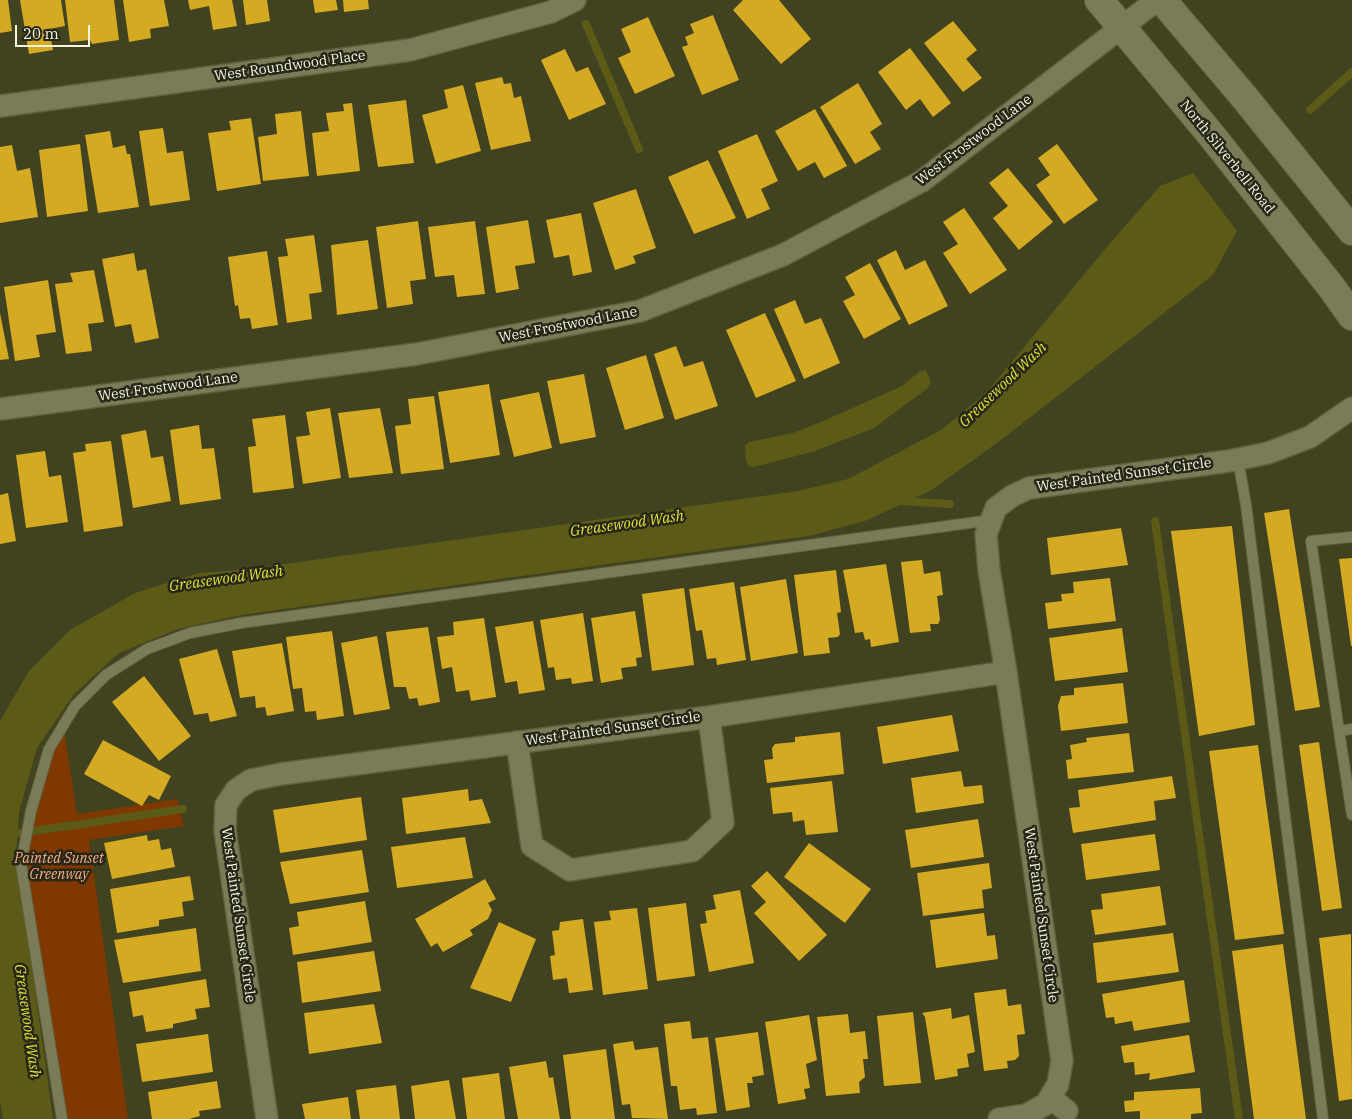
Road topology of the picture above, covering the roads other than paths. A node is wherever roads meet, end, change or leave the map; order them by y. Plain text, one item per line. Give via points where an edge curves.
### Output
1 (574, 0) edge
2 (1099, 0) edge
3 (1157, 0) edge
4 (1162, 0) edge
5 (1121, 28) junction
6 (0, 106) edge
7 (1352, 232) edge
8 (1352, 316) edge
9 (1352, 408) edge
10 (0, 409) edge
11 (1238, 459) junction
12 (991, 520) junction
13 (1352, 537) edge
14 (1006, 672) junction
15 (709, 717) junction
16 (1352, 729) edge
17 (1338, 731) junction
18 (517, 742) junction
19 (1352, 815) edge
20 (62, 1119) edge
21 (267, 1119) edge
22 (999, 1119) edge
23 (1322, 1119) edge

1 - 6 street, West Roundwood Place via 551,12 410,50
2 - 5 main road, North Silverbell Road
3 - 5 street, West Frostwood Lane
4 - 7 main road
5 - 8 main road, North Silverbell Road via 1212,136
5 - 10 street, West Frostwood Lane via 922,181 783,255 640,311 417,354
9 - 11 street, West Painted Sunset Circle via 1310,437 1268,453
11 - 12 street, West Painted Sunset Circle via 1029,488 996,508
11 - 23 lane
12 - 14 street, West Painted Sunset Circle via 986,534 989,570
12 - 20 lane via 241,623 190,633 147,649 106,675 74,706 49,749 31,811 21,864
13 - 17 lane via 1312,541
14 - 15 street, West Painted Sunset Circle
14 - 22 street, West Painted Sunset Circle via 1062,1061 1059,1104 1026,1115
15 - 18 street, West Painted Sunset Circle
15 - 18 street, West Painted Sunset Circle via 723,822 692,851 570,870 532,846
16 - 17 lane
17 - 19 lane
18 - 21 street, West Painted Sunset Circle via 282,774 232,785 226,805 225,830

